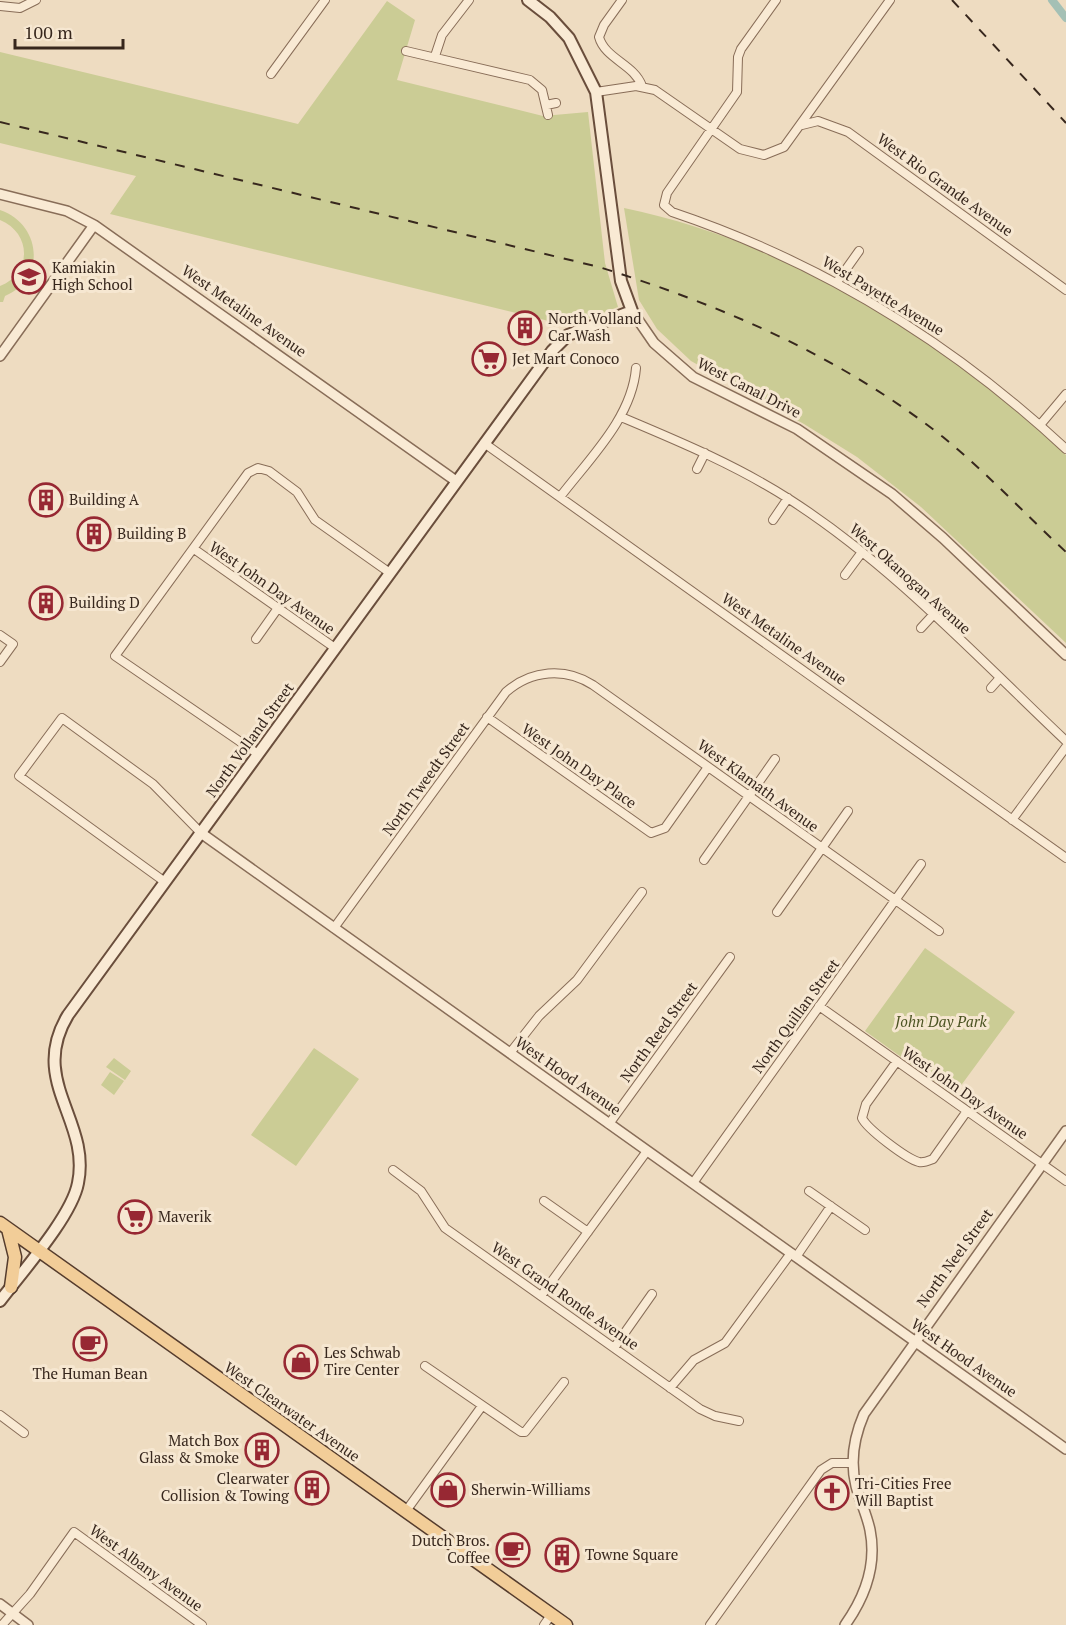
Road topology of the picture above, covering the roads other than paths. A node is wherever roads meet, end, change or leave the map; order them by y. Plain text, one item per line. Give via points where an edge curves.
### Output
1 (36, 0) edge
2 (325, 0) edge
3 (468, 0) edge
4 (528, 0) edge
5 (622, 0) edge
6 (776, 0) edge
7 (890, 0) edge
8 (0, 6) edge
9 (406, 51) dead end
10 (435, 56) junction
11 (271, 74) dead end
12 (642, 86) junction
13 (596, 92) junction
14 (556, 103) dead end
15 (546, 105) junction
16 (548, 115) dead end
17 (801, 126) junction
18 (711, 129) junction
19 (0, 194) edge
20 (94, 225) junction
21 (859, 251) dead end
22 (837, 282) junction
23 (1066, 290) edge
24 (632, 311) junction
25 (0, 356) edge
26 (636, 368) dead end
27 (1066, 394) edge
28 (621, 417) junction
29 (1040, 425) junction
30 (484, 444) junction
31 (1066, 449) edge
32 (705, 453) junction
33 (697, 469) dead end
34 (456, 481) junction
35 (560, 497) junction
36 (788, 498) junction
37 (773, 520) dead end
38 (194, 549) junction
39 (862, 552) junction
40 (390, 573) junction
41 (845, 574) dead end
42 (278, 608) junction
43 (933, 615) junction
44 (921, 628) dead end
45 (0, 635) edge
46 (256, 639) dead end
47 (335, 648) junction
48 (1066, 655) edge
49 (0, 662) edge
50 (558, 672) joint
51 (999, 679) junction
52 (991, 688) dead end
53 (487, 717) junction
54 (1066, 741) edge
55 (1066, 747) edge
56 (258, 754) junction
57 (775, 759) dead end
58 (708, 767) junction
59 (749, 796) junction
60 (848, 811) dead end
61 (1012, 820) junction
62 (201, 833) junction
63 (822, 848) junction
64 (1066, 858) edge
65 (704, 860) dead end
66 (921, 864) dead end
67 (165, 882) junction
68 (642, 892) dead end
69 (895, 900) junction
70 (777, 912) dead end
71 (334, 928) junction
72 (939, 931) dead end
73 (730, 957) dead end
74 (819, 1006) junction
75 (510, 1053) junction
76 (897, 1061) junction
77 (967, 1111) junction
78 (609, 1124) junction
79 (1066, 1131) edge
80 (647, 1150) junction
81 (1042, 1164) junction
82 (393, 1170) dead end
83 (1066, 1181) edge
84 (693, 1183) junction
85 (809, 1191) dead end
86 (544, 1201) dead end
87 (831, 1206) junction
88 (4, 1226) edge
89 (865, 1230) dead end
90 (588, 1232) junction
91 (38, 1250) junction
92 (793, 1255) junction
93 (11, 1287) junction
94 (652, 1294) dead end
95 (541, 1296) junction
96 (0, 1300) edge
97 (914, 1341) junction
98 (614, 1348) junction
99 (425, 1366) dead end
100 (564, 1382) dead end
101 (670, 1388) junction
102 (482, 1406) junction
103 (0, 1415) edge
104 (739, 1421) dead end
105 (24, 1433) dead end
106 (1066, 1449) edge
107 (854, 1463) junction
108 (406, 1511) junction
109 (0, 1604) edge
110 (13, 1614) junction
111 (547, 1620) edge
112 (2, 1625) edge
113 (28, 1625) edge
114 (202, 1625) edge
115 (566, 1625) edge
116 (710, 1625) edge
117 (845, 1625) edge

1 - 8 street via 20,8
2 - 11 street
3 - 10 street via 442,35
4 - 13 main road, West Canal Drive via 569,38
5 - 12 street via 599,37 605,49 635,74
6 - 18 street via 741,49 737,92
7 - 17 street
9 - 10 street
10 - 15 street via 535,82
12 - 13 street
12 - 18 street via 662,94
13 - 24 main road, West Canal Drive via 621,280
14 - 15 street
15 - 16 street
17 - 18 street via 779,151 764,155 740,149
17 - 23 street, West Rio Grande Avenue via 818,121 848,132
18 - 22 street, West Payette Avenue via 667,193 664,205 672,212 748,239
19 - 20 street, West Metaline Avenue via 67,210
20 - 25 street
20 - 34 street, West Metaline Avenue
21 - 22 street
22 - 29 street, West Payette Avenue via 945,348
24 - 30 main road, North Volland Street via 563,339
24 - 48 street, West Canal Drive via 654,343 686,372 797,429 876,481 926,522
26 - 28 street
27 - 29 street
28 - 32 street, West Okanogan Avenue
28 - 35 street
29 - 31 street, West Payette Avenue
30 - 34 main road, North Volland Street
30 - 35 street, West Metaline Avenue
32 - 33 street
32 - 36 street, West Okanogan Avenue
34 - 40 main road, North Volland Street
35 - 61 street, West Metaline Avenue
36 - 37 street
36 - 39 street, West Okanogan Avenue
38 - 40 street via 248,473 258,468 292,488 315,520
38 - 42 street, West John Day Avenue
38 - 56 street via 115,656
39 - 41 street
39 - 43 street, West Okanogan Avenue
40 - 47 main road, North Volland Street
42 - 46 street
42 - 47 street, West John Day Avenue
43 - 44 street
43 - 51 street, West Okanogan Avenue
45 - 49 street via 13,644
47 - 56 main road, North Volland Street
50 - 53 street, North Tweedt Street via 519,682
50 - 58 street, West Klamath Avenue via 593,685
51 - 52 street
51 - 54 street, West Okanogan Avenue
53 - 58 street, West John Day Place via 648,831 664,828
53 - 71 street, North Tweedt Street
55 - 61 street
56 - 62 main road, North Volland Street
57 - 59 street
58 - 59 street, West Klamath Avenue
59 - 63 street, West Klamath Avenue
59 - 65 street
60 - 63 street
61 - 64 street, West Metaline Avenue
62 - 67 main road, North Volland Street
62 - 67 street, West Hood Avenue via 153,784 62,718 19,776
62 - 71 street, West Hood Avenue
63 - 69 street, West Klamath Avenue
63 - 70 street
66 - 69 street, North Quillan Street
67 - 91 main road, North Volland Street via 61,1028 55,1072 61,1102 76,1138 79,1182 69,1206
68 - 75 street via 577,980 539,1016
69 - 72 street, West Klamath Avenue
69 - 74 street, North Quillan Street
71 - 75 street, West Hood Avenue
73 - 78 street, North Reed Street
74 - 76 street, West John Day Avenue
74 - 84 street, North Quillan Street
75 - 78 street, West Hood Avenue
76 - 77 street, West John Day Avenue
76 - 77 street via 866,1104 862,1118 868,1127 913,1160 933,1159
77 - 81 street, West John Day Avenue
78 - 80 street, West Hood Avenue
79 - 81 street, North Neel Street
80 - 84 street, West Hood Avenue
80 - 90 street
81 - 83 street, West John Day Avenue
81 - 97 street, North Neel Street
82 - 95 street, West Grand Ronde Avenue via 421,1191 445,1228
84 - 92 street, West Hood Avenue
85 - 87 street
86 - 90 street
87 - 89 street
87 - 92 street
88 - 91 main road, West Clearwater Avenue
88 - 93 main road via 15,1257
90 - 95 street
91 - 93 main road, North Volland Street
91 - 108 main road, West Clearwater Avenue
92 - 97 street, West Hood Avenue
92 - 101 street via 725,1343 694,1360
93 - 96 main road, North Volland Street
94 - 98 street
95 - 98 street, West Grand Ronde Avenue
97 - 106 street, West Hood Avenue
97 - 107 street, North Neel Street via 864,1414 857,1432
98 - 101 street, West Grand Ronde Avenue
99 - 102 street
100 - 102 street via 525,1432 517,1431
101 - 104 street, West Grand Ronde Avenue via 708,1414
102 - 108 street
103 - 105 street
107 - 116 street via 832,1463 821,1470
107 - 117 street, North Neel Street via 856,1485 870,1529 872,1556 863,1595
108 - 111 main road, West Clearwater Avenue
109 - 110 street
110 - 112 street
110 - 113 street
110 - 114 street, West Albany Avenue via 74,1532
111 - 115 main road, West Clearwater Avenue

